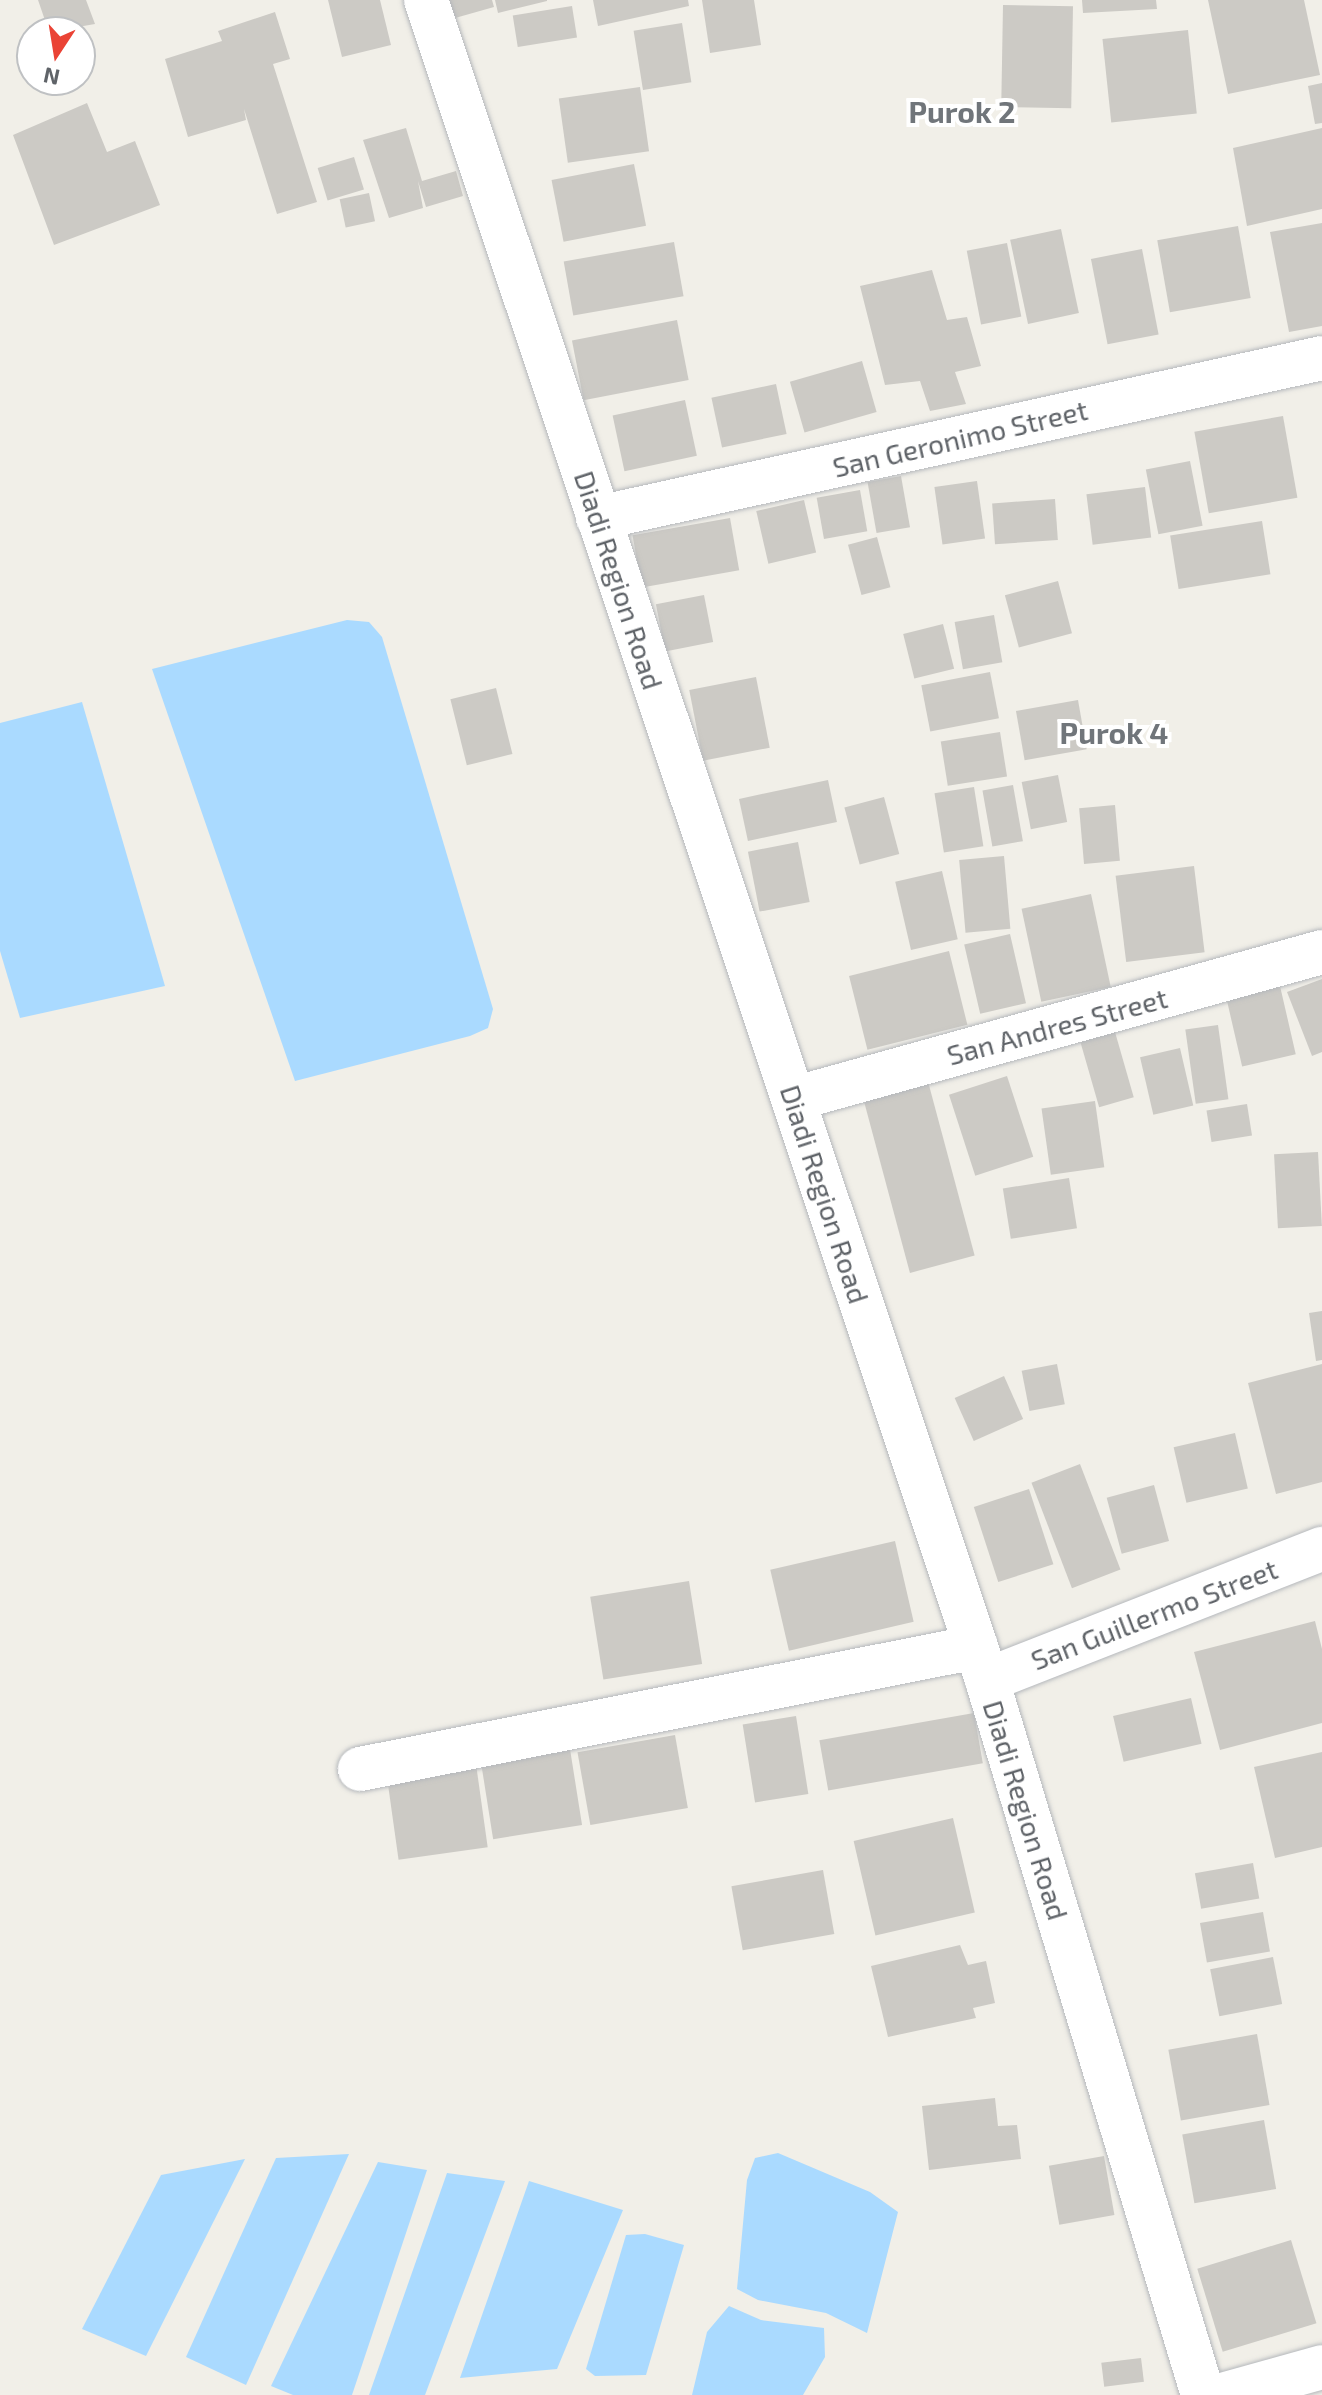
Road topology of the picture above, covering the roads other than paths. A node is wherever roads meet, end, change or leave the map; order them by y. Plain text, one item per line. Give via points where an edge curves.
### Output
1 (426, 0) edge
2 (1322, 358) edge
3 (598, 518) junction
4 (1322, 952) edge
5 (793, 1099) junction
6 (1322, 1549) edge
7 (981, 1664) junction
8 (360, 1769) dead end
9 (1322, 2367) edge
10 (1203, 2395) edge
11 (1222, 2395) edge

1 - 3 main road, Diadi Region Road
2 - 3 main road, San Geronimo Street
3 - 5 main road, Diadi Region Road
4 - 5 main road, San Andres Street
5 - 7 main road, Diadi Region Road
6 - 7 main road, San Guillermo Street
7 - 8 main road, San Guillermo Street
7 - 10 main road, Diadi Region Road
9 - 11 main road

